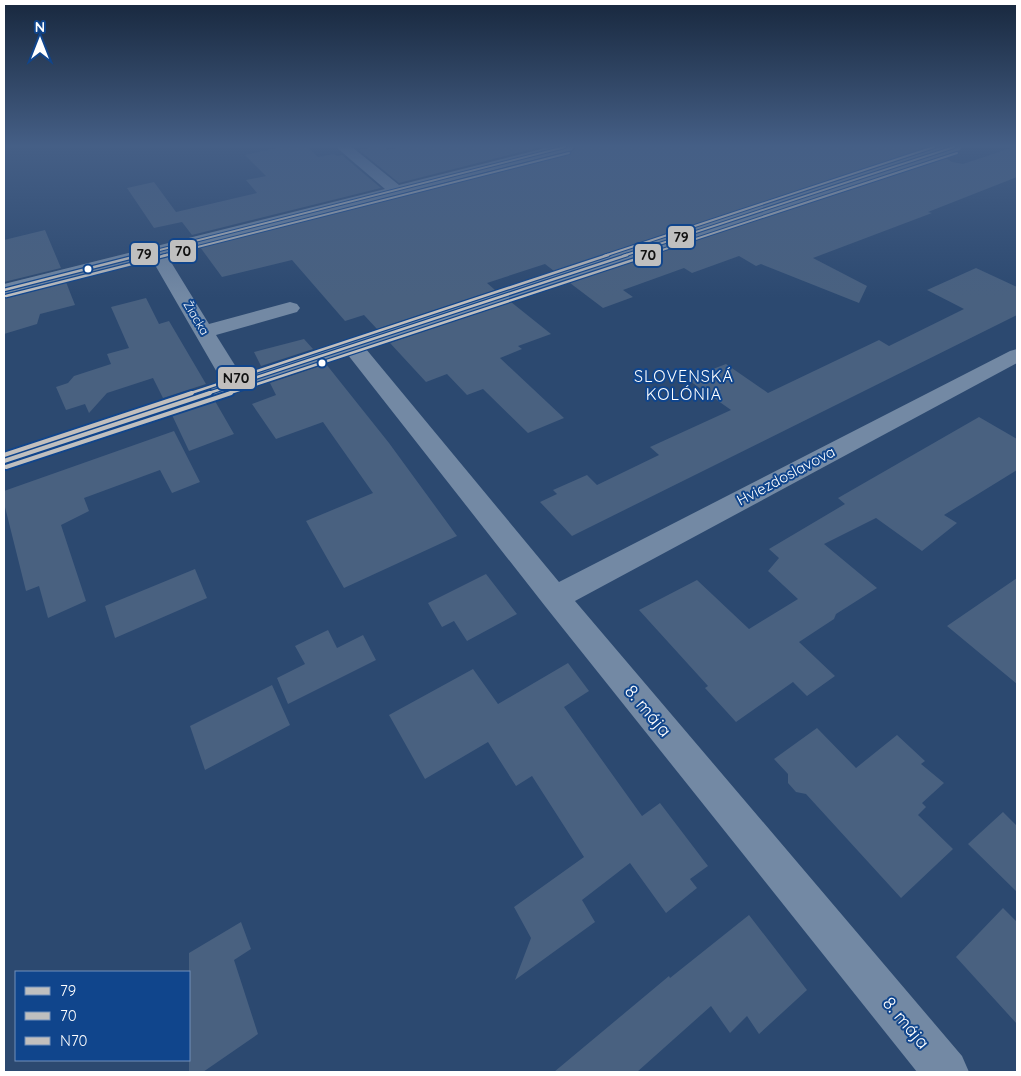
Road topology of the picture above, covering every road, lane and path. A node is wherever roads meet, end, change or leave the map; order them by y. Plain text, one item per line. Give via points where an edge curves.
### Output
1 (372, 197) edge
2 (804, 197) edge
3 (156, 252) junction
4 (4, 290) edge
5 (290, 308) dead end
6 (205, 332) junction
7 (353, 347) junction
8 (1017, 355) edge
9 (235, 384) junction
10 (4, 461) edge
11 (555, 598) junction
12 (946, 1072) edge

1 - 3 street
2 - 7 street
3 - 4 street
3 - 6 street, Žiacka
5 - 6 street
6 - 9 street, Žiacka
7 - 9 street
7 - 11 street, 8. mája
8 - 11 street, Hviezdoslavova
9 - 10 street
11 - 12 street, 8. mája

